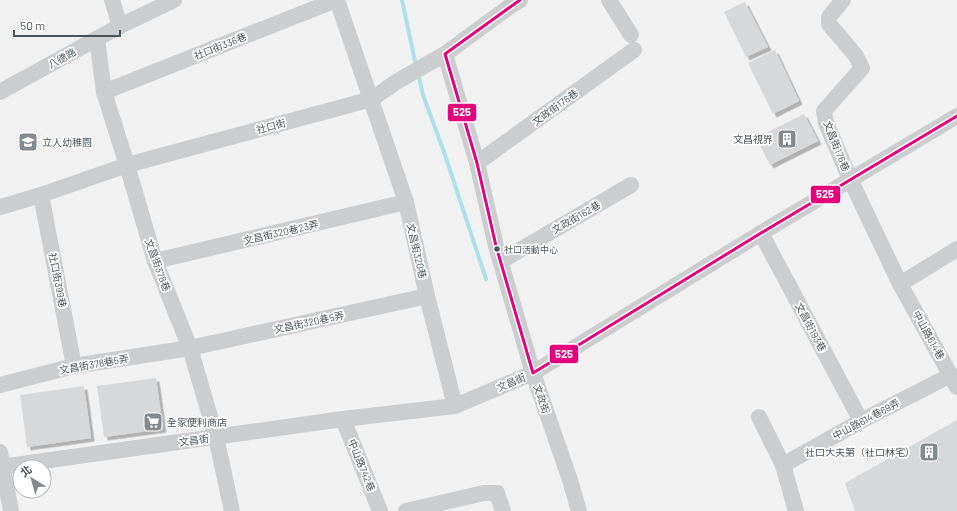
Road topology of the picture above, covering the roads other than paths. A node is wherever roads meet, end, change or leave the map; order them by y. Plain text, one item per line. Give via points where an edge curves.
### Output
1 (112, 0) edge
2 (174, 0) edge
3 (336, 0) edge
4 (520, 0) edge
5 (609, 0) edge
6 (843, 0) edge
7 (120, 26) junction
8 (97, 39) junction
9 (445, 54) junction
10 (0, 92) edge
11 (104, 92) junction
12 (372, 99) junction
13 (957, 116) edge
14 (477, 163) junction
15 (127, 164) junction
16 (850, 179) junction
17 (631, 184) dead end
18 (41, 195) junction
19 (406, 202) junction
20 (0, 207) edge
21 (761, 233) junction
22 (957, 249) edge
23 (156, 261) junction
24 (501, 261) junction
25 (900, 284) junction
26 (427, 296) junction
27 (190, 348) junction
28 (74, 366) junction
29 (533, 372) junction
30 (954, 381) edge
31 (0, 385) edge
32 (454, 406) junction
33 (759, 416) dead end
34 (343, 419) junction
35 (861, 421) junction
36 (216, 437) junction
37 (1, 462) edge
38 (783, 465) junction
39 (11, 511) edge
40 (232, 511) edge
41 (380, 511) edge
42 (406, 511) edge
43 (503, 511) edge
44 (579, 511) edge
45 (796, 511) edge

1 - 7 street
2 - 7 street, 八德路
3 - 11 street, 社口街336巷
3 - 12 street, 社口街336巷
4 - 9 street, 社口街
5 - 14 street, 文政街176巷 via 632,43
6 - 16 street, 文昌街176巷 via 829,18 829,24 856,56 862,68 824,111 826,123
7 - 8 street, 八德路
8 - 10 street, 八德路
8 - 11 street, 文昌街378巷
9 - 12 street, 社口街
9 - 14 street, 文政街
11 - 15 street, 文昌街378巷
12 - 15 street, 社口街
12 - 19 street, 文昌街320巷
13 - 16 street, 文昌街
14 - 24 street, 文政街
15 - 18 street, 社口街
15 - 23 street, 文昌街378巷
16 - 21 street, 文昌街
16 - 25 street, 中山路614巷
17 - 24 street, 文政街162巷
18 - 20 street, 社口街
18 - 28 street, 社口街399巷
19 - 23 street, 文昌街320巷23弄
19 - 26 street, 文昌街320巷
21 - 29 street, 文昌街
21 - 35 street, 文昌街193巷
22 - 25 street
23 - 27 street, 文昌街378巷
24 - 29 street, 文政街
25 - 30 street, 中山路614巷
26 - 27 street, 文昌街320巷5弄
26 - 32 street, 文昌街320巷
27 - 28 street, 文昌街378巷5弄
27 - 36 street, 文昌街378巷
28 - 31 street, 文昌街378巷5弄
29 - 32 street, 文昌街
29 - 44 street, 文政街
30 - 35 street, 中山路614巷69弄
32 - 34 street, 文昌街
33 - 38 street
34 - 36 street, 文昌街
34 - 41 street, 中山路742巷
35 - 38 street, 中山路614巷69弄
36 - 37 street, 文昌街
36 - 40 street, 文昌街378巷
37 - 39 street
38 - 45 street
42 - 43 street via 484,493 497,493

